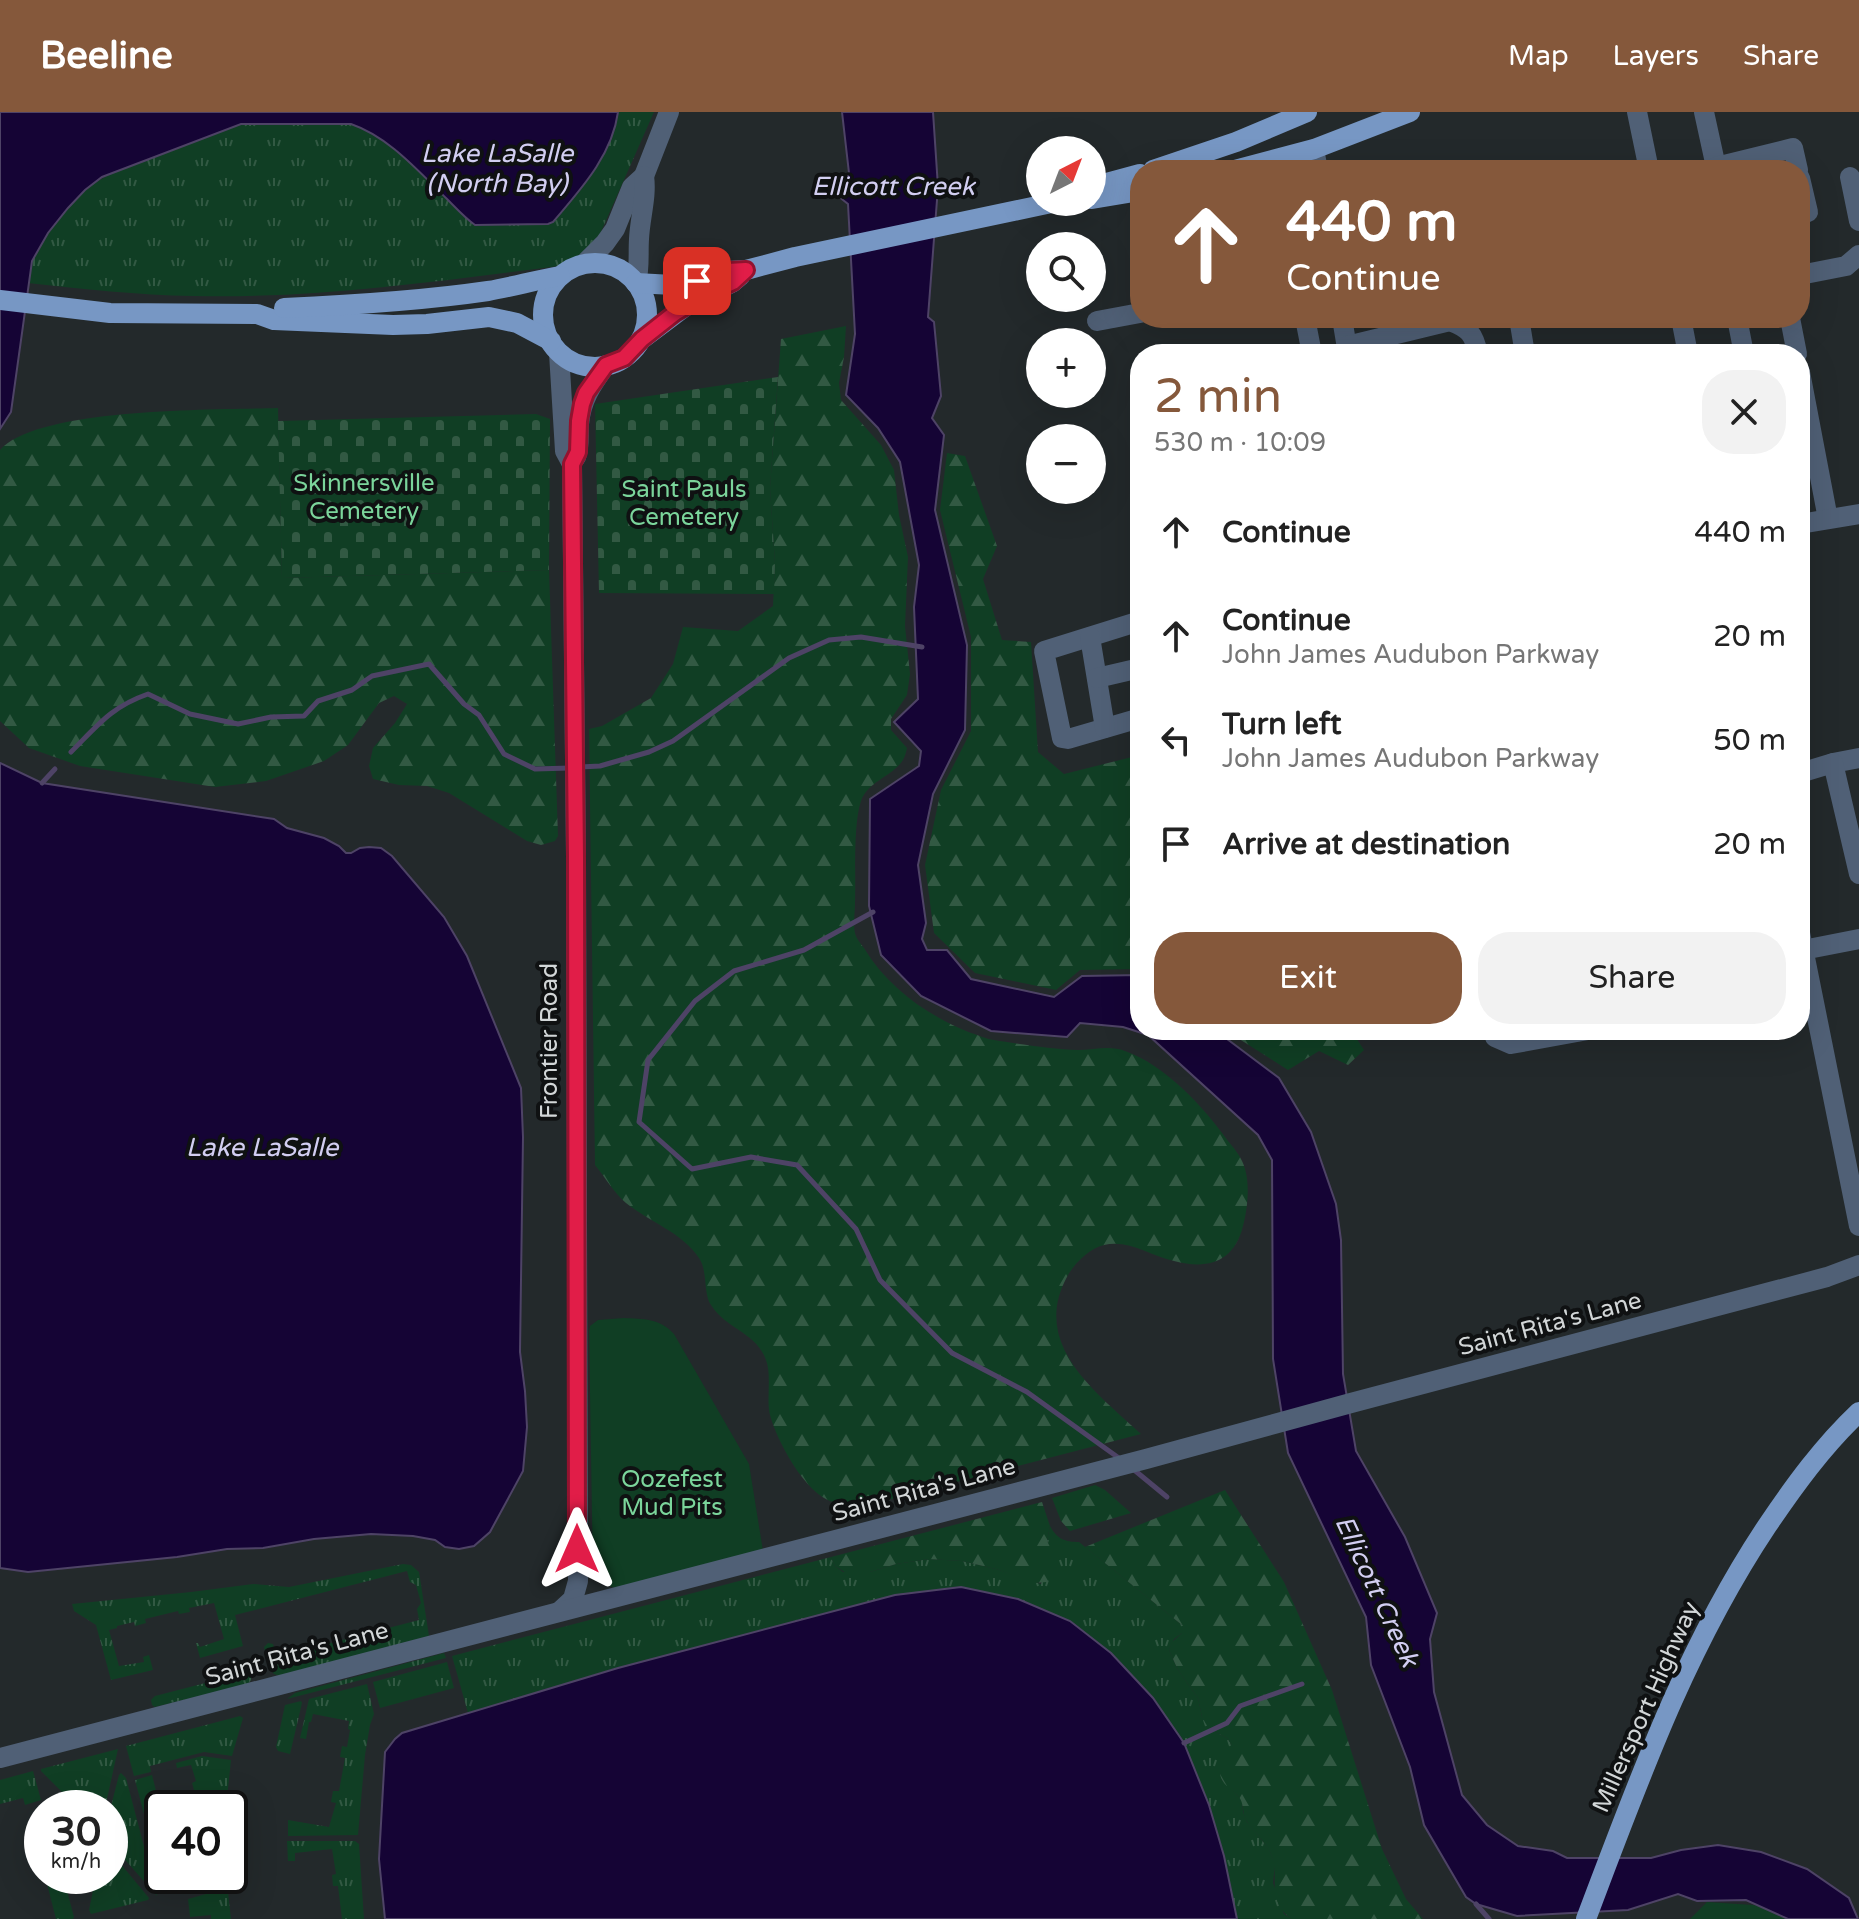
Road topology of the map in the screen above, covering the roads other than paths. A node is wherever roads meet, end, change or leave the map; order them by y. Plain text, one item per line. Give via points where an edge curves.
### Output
1 (669, 112) edge
2 (1307, 112) edge
3 (1410, 112) edge
4 (1637, 112) edge
5 (1704, 112) edge
6 (1314, 149) junction
7 (1183, 160) edge
8 (1273, 160) edge
9 (1316, 160) edge
10 (1647, 160) edge
11 (1710, 160) edge
12 (1744, 160) edge
13 (1796, 160) edge
14 (644, 176) junction
15 (1130, 177) edge
16 (1850, 177) dead end
17 (1106, 183) edge
18 (1130, 193) edge
19 (1106, 197) edge
20 (1026, 208) edge
21 (1859, 221) edge
22 (1859, 255) edge
23 (584, 264) junction
24 (746, 270) junction
25 (1810, 273) edge
26 (560, 276) junction
27 (636, 283) junction
28 (0, 300) edge
29 (257, 314) junction
30 (1130, 315) edge
31 (1097, 321) dead end
32 (1425, 328) edge
33 (1464, 328) edge
34 (642, 339) junction
35 (1368, 344) edge
36 (1476, 344) edge
37 (555, 347) junction
38 (606, 365) junction
39 (1810, 424) edge
40 (572, 464) junction
41 (1859, 514) edge
42 (1828, 519) junction
43 (1810, 522) edge
44 (1130, 624) edge
45 (1090, 637) junction
46 (1130, 670) edge
47 (1097, 678) junction
48 (1130, 721) edge
49 (1105, 728) junction
50 (1859, 758) edge
51 (1833, 763) junction
52 (1810, 770) edge
53 (1859, 874) edge
54 (1859, 939) edge
55 (1810, 942) edge
56 (1810, 982) edge
57 (1502, 1040) edge
58 (1533, 1040) edge
59 (1859, 1226) edge
60 (1859, 1265) edge
61 (1859, 1412) edge
62 (560, 1611) junction
63 (0, 1758) edge
64 (1586, 1919) edge

1 - 14 street
2 - 7 main road
3 - 6 main road
4 - 10 street
5 - 11 street
6 - 8 main road
6 - 9 street
12 - 13 street via 1793,148
14 - 23 street via 632,187 610,237
14 - 27 street
15 - 17 main road
16 - 21 street
18 - 19 main road
20 - 24 main road
22 - 25 street via 1846,266
23 - 26 main road
23 - 27 main road via 609,265
24 - 27 main road via 679,285
24 - 34 main road
26 - 29 main road via 418,300 274,308
26 - 37 main road via 543,311
27 - 34 main road via 646,307
28 - 29 main road via 163,315
29 - 37 main road via 274,320 393,325 489,317 517,323
30 - 31 street
32 - 35 street
33 - 36 street
34 - 38 main road via 624,358
37 - 38 main road via 583,366
37 - 40 street, Frontier Road via 565,451
38 - 40 street, Frontier Road via 582,404
39 - 42 street
40 - 62 street, Frontier Road via 578,1581 573,1599
41 - 42 street
42 - 43 street
44 - 45 street
45 - 47 street
45 - 49 street via 1044,651 1062,738
46 - 47 street
47 - 49 street
48 - 49 street
50 - 51 street
51 - 52 street
51 - 53 street
54 - 55 street
56 - 59 street
57 - 58 street
60 - 62 street, Saint Rita's Lane
61 - 64 main road, Millersport Highway via 1796,1484 1718,1606 1673,1697
62 - 63 street, Saint Rita's Lane

